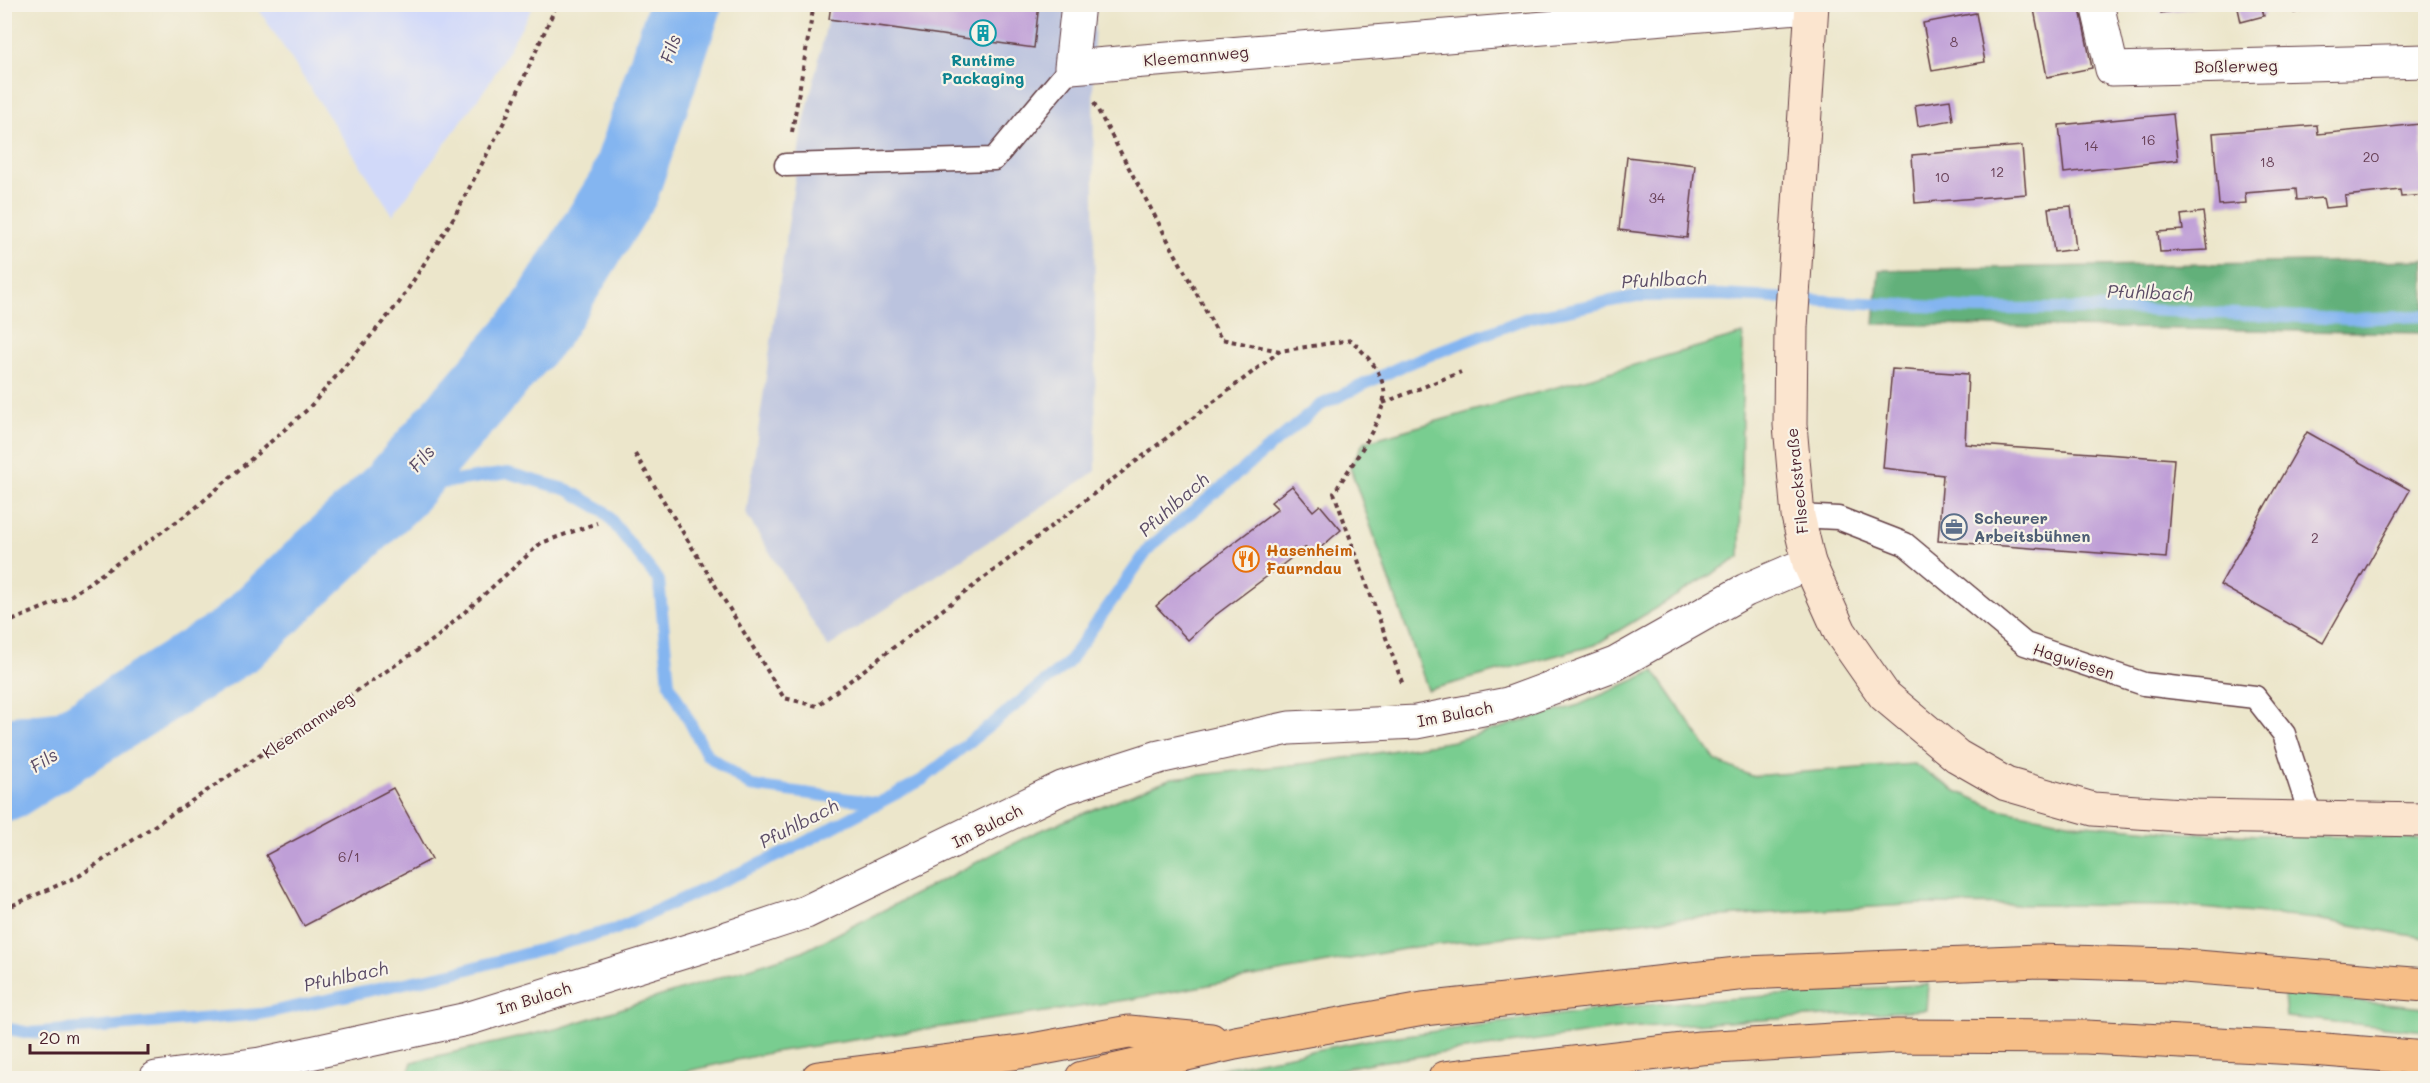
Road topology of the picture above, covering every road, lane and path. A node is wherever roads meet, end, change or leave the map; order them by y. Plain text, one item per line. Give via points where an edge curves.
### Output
1 (557, 4) edge
2 (814, 4) edge
3 (1078, 4) edge
4 (2097, 4) edge
5 (1811, 5) edge
6 (2426, 61) edge
7 (1071, 67) junction
8 (786, 165) joint
9 (1280, 351) junction
10 (1461, 372) dead end
11 (1382, 403) junction
12 (635, 454) dead end
13 (1798, 516) junction
14 (597, 523) dead end
15 (1809, 563) junction
16 (4, 624) edge
17 (1416, 722) junction
18 (2311, 817) junction
19 (2426, 820) edge
20 (4, 909) edge
21 (2426, 985) edge
22 (1235, 1043) junction
23 (2426, 1058) edge
24 (156, 1078) edge
25 (818, 1078) edge
26 (1082, 1078) edge
27 (1445, 1078) edge

1 - 16 path via 505,120 454,217 399,303 308,409 193,510 69,597
2 - 8 path
3 - 7 street
4 - 6 street, Boßlerweg via 2112,69
5 - 7 street, Kleemannweg
5 - 13 street, Filseckstraße via 1791,327 1790,425
7 - 8 lane via 994,159
7 - 9 path via 1221,339
9 - 11 path via 1351,340 1372,361 1385,391
9 - 12 path via 817,706 784,698
10 - 11 path
11 - 17 path via 1380,415 1334,494
13 - 15 street, Filseckstraße
13 - 18 lane, Hagwiesen via 1838,519 1905,544 2025,645 2144,684 2255,697 2284,734
14 - 20 path, Kleemannweg via 542,543 436,638 79,876
15 - 17 street, Im Bulach via 1746,590 1615,664 1508,704
15 - 18 street, Filseckstraße via 1840,632 1884,695 1957,756 2006,784 2093,809 2196,816
17 - 24 street, Im Bulach via 1289,728 1159,757 1062,788 806,912 700,947 467,1019 260,1064
18 - 19 street, Filseckstraße
21 - 22 highway via 2171,965 2037,961 1876,966 1746,973 1573,990 1423,1009
22 - 25 highway via 1129,1032 1027,1052
22 - 26 highway
23 - 27 highway via 2086,1037 1897,1036 1700,1048

